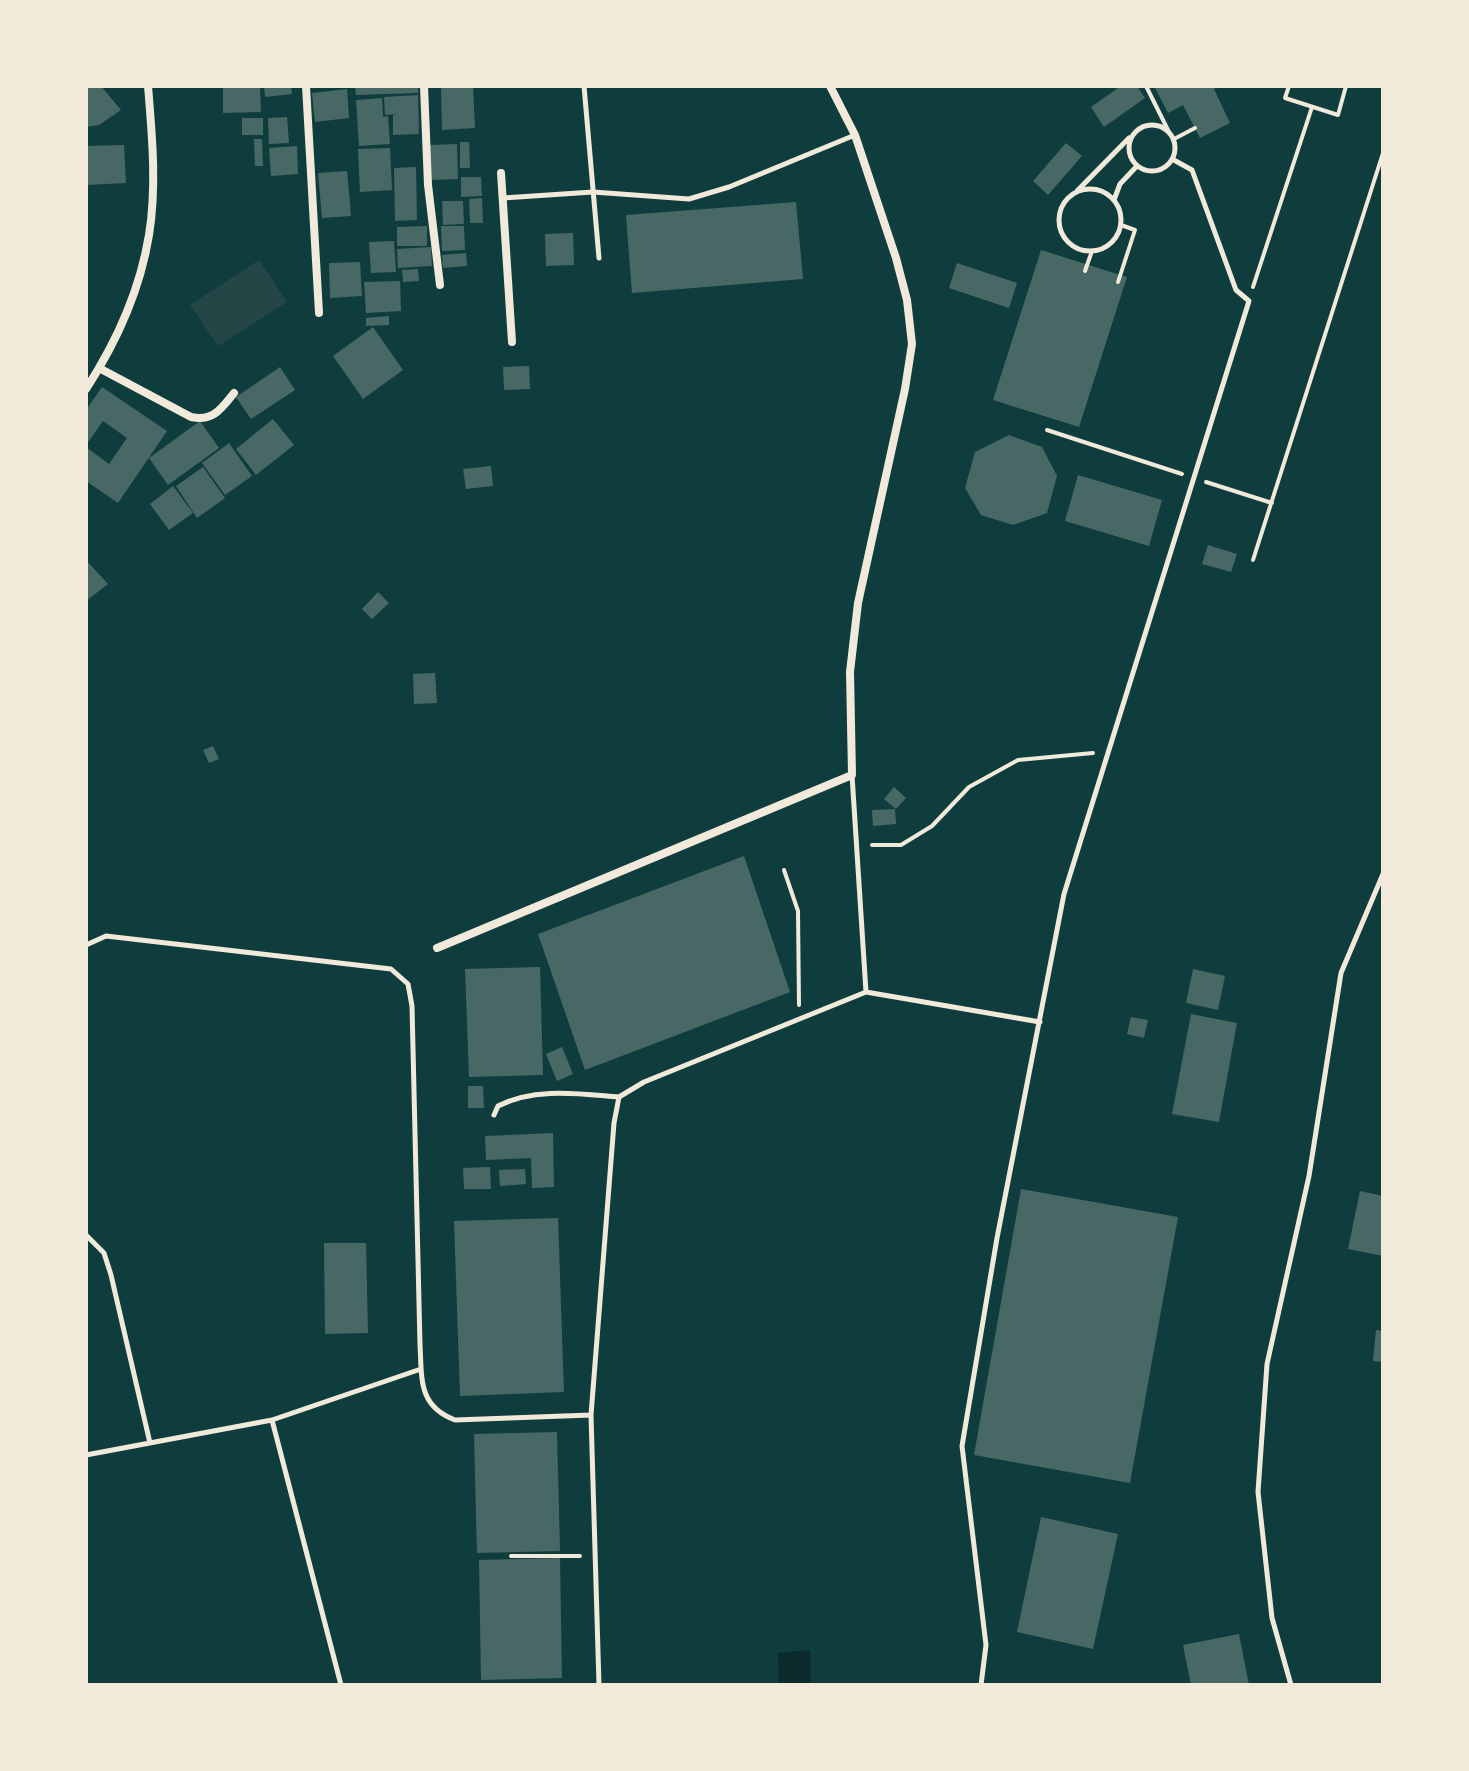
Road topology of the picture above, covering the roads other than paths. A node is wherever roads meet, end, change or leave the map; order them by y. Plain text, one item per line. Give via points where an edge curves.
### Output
1 (148, 86) edge
2 (306, 86) edge
3 (424, 86) edge
4 (584, 86) edge
5 (830, 86) edge
6 (855, 135) junction
7 (1133, 135) junction
8 (1172, 159) junction
9 (1137, 166) junction
10 (501, 173) dead end
11 (593, 192) junction
12 (1076, 193) junction
13 (503, 198) junction
14 (1114, 200) junction
15 (599, 258) dead end
16 (440, 285) dead end
17 (319, 313) dead end
18 (512, 342) dead end
19 (99, 368) junction
20 (86, 389) edge
21 (234, 393) dead end
22 (852, 775) junction
23 (1383, 874) edge
24 (86, 945) edge
25 (437, 948) dead end
26 (866, 992) junction
27 (1040, 1022) junction
28 (619, 1097) junction
29 (494, 1115) dead end
30 (86, 1235) edge
31 (421, 1369) junction
32 (591, 1415) junction
33 (272, 1420) junction
34 (150, 1443) junction
35 (86, 1455) edge
36 (341, 1685) edge
37 (599, 1685) edge
38 (981, 1685) edge
39 (1291, 1685) edge

1 - 19 street via 153,181 149,235 131,304
2 - 17 street
3 - 16 street
4 - 11 lane
5 - 6 street
6 - 11 lane via 689,199
6 - 22 street via 907,300 912,344 858,603 850,672
7 - 8 lane via 1155,124 1169,132 1174,139
7 - 9 lane via 1129,151
7 - 12 lane
8 - 9 lane via 1157,171
8 - 27 lane via 1192,170 1236,290 1249,301 1064,894
9 - 14 lane
10 - 13 street
11 - 13 lane
11 - 15 lane
12 - 14 lane via 1102,191
12 - 14 lane via 1060,215 1067,241 1078,249 1105,248 1115,239 1121,225
13 - 18 street
19 - 20 street
19 - 21 street via 200,419 215,415
22 - 25 street
22 - 26 lane
23 - 39 lane via 1341,973 1309,1176 1267,1364 1258,1492 1272,1618
24 - 31 lane via 106,936 375,967 391,969 408,984
26 - 27 lane
26 - 28 lane via 644,1082
27 - 38 lane via 962,1446 986,1645
28 - 29 lane via 523,1097 498,1106
28 - 32 lane
30 - 34 lane via 104,1253 111,1275
31 - 32 lane via 424,1396 439,1414 455,1420
31 - 33 lane
32 - 37 lane
33 - 34 lane
33 - 36 lane
34 - 35 lane

